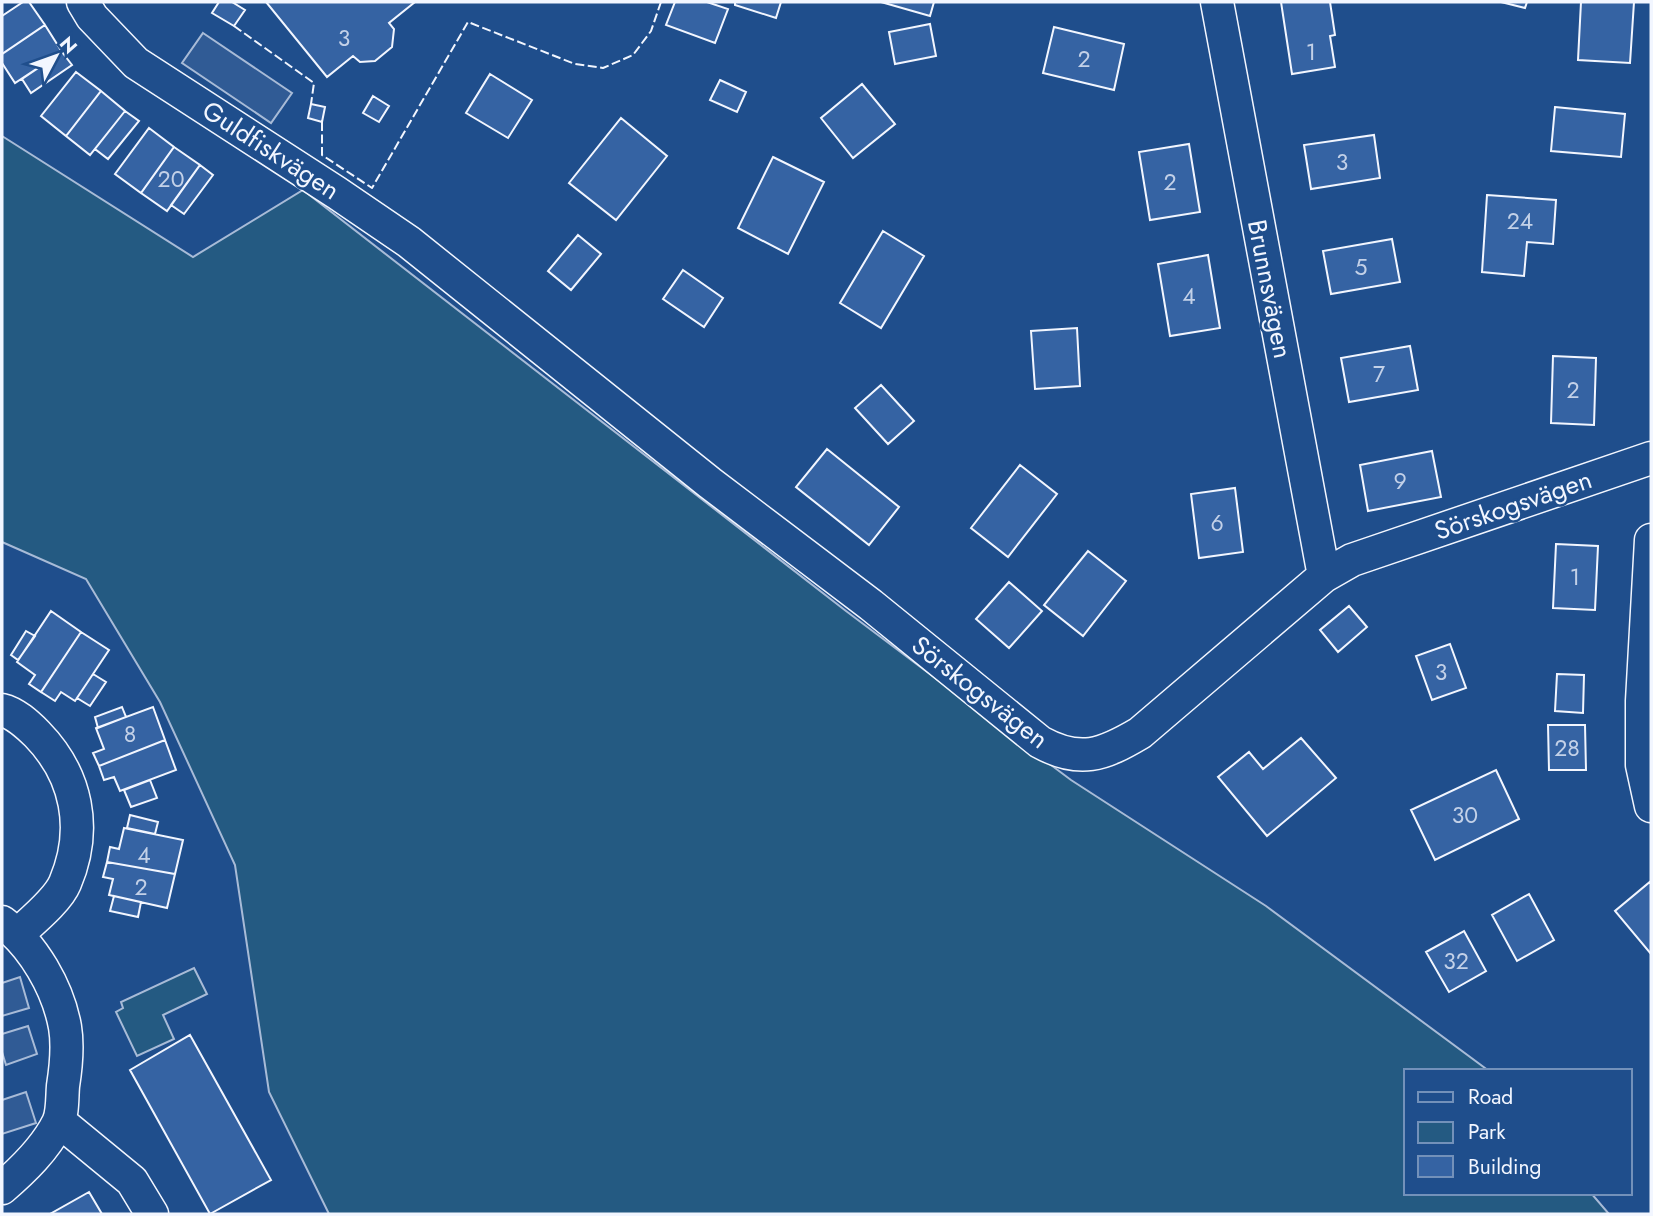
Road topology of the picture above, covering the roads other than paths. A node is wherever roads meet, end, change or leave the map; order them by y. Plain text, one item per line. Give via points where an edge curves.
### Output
1 (83, 2) edge
2 (1217, 2) edge
3 (470, 289) joint
4 (1651, 458) edge
5 (1651, 540) edge
6 (1324, 576) junction
7 (2, 710) edge
8 (1651, 806) edge
9 (10, 928) edge
10 (59, 1121) junction
11 (2, 1188) edge
12 (152, 1214) edge

1 - 3 street, Guldfiskvägen via 136,63 337,193
2 - 6 street, Brunnsvägen
3 - 6 street, Sörskogsvägen via 710,483 1057,751 1094,755 1140,733
4 - 6 street, Sörskogsvägen via 1352,560
5 - 8 street via 1642,701 1642,765
7 - 9 street via 33,730 54,752 71,787 78,825 64,887
9 - 10 street via 45,975 65,1027
10 - 11 street via 26,1167
10 - 12 street via 132,1181

